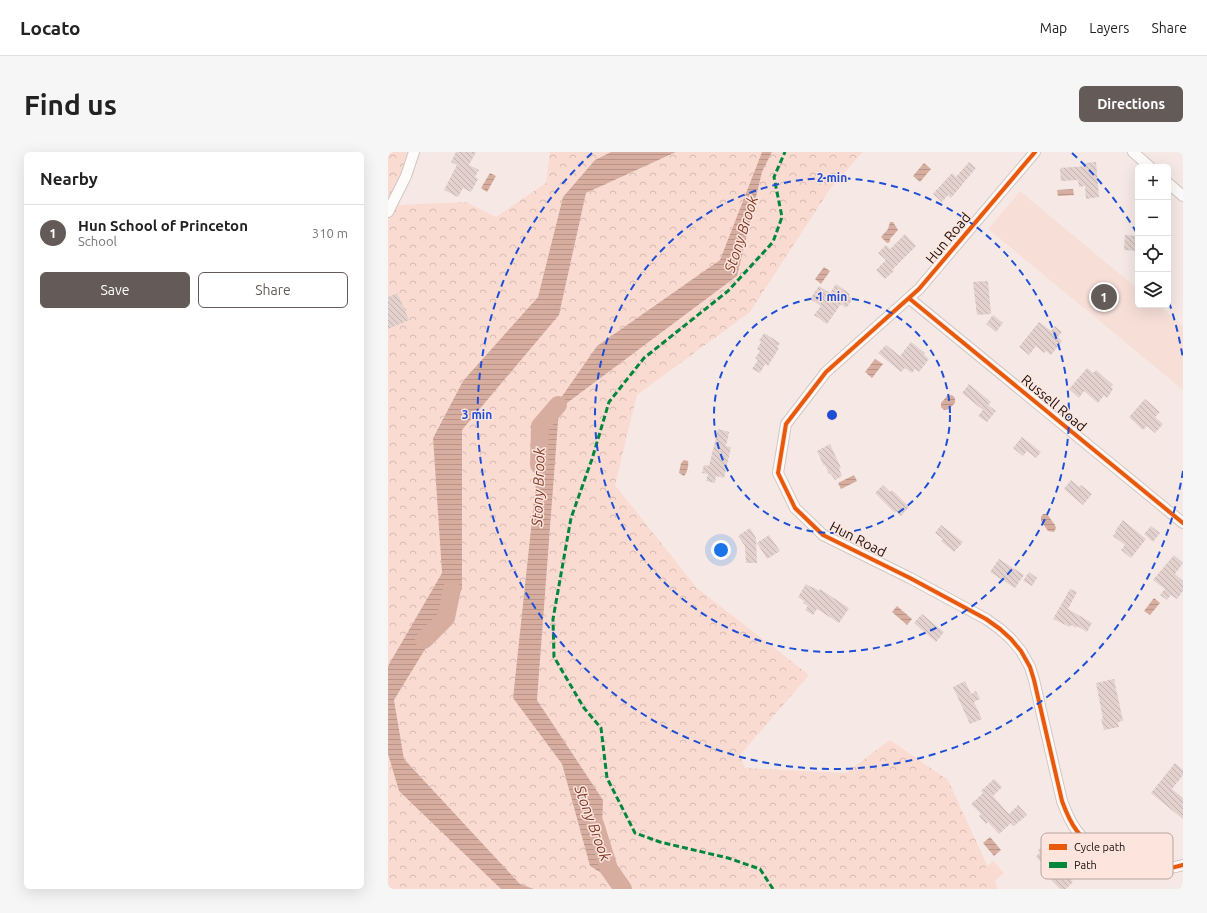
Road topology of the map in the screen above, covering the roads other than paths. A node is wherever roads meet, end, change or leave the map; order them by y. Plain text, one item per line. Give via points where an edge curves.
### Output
1 (414, 152) edge
2 (1035, 152) edge
3 (1133, 152) edge
4 (1147, 164) edge
5 (1171, 186) edge
6 (1183, 196) edge
7 (388, 212) edge
8 (910, 298) junction
9 (1183, 524) edge
10 (1079, 833) edge
11 (1183, 865) edge
12 (1173, 867) edge

1 - 7 street via 406,176
2 - 8 street, Hun Road
3 - 4 street
5 - 6 street
8 - 9 street, Russell Road
8 - 10 street, Hun Road via 826,372 786,424 778,472 794,508 823,536 910,578 986,619 1006,634 1021,651 1034,680 1062,801 1068,817
11 - 12 street, Hun Road

